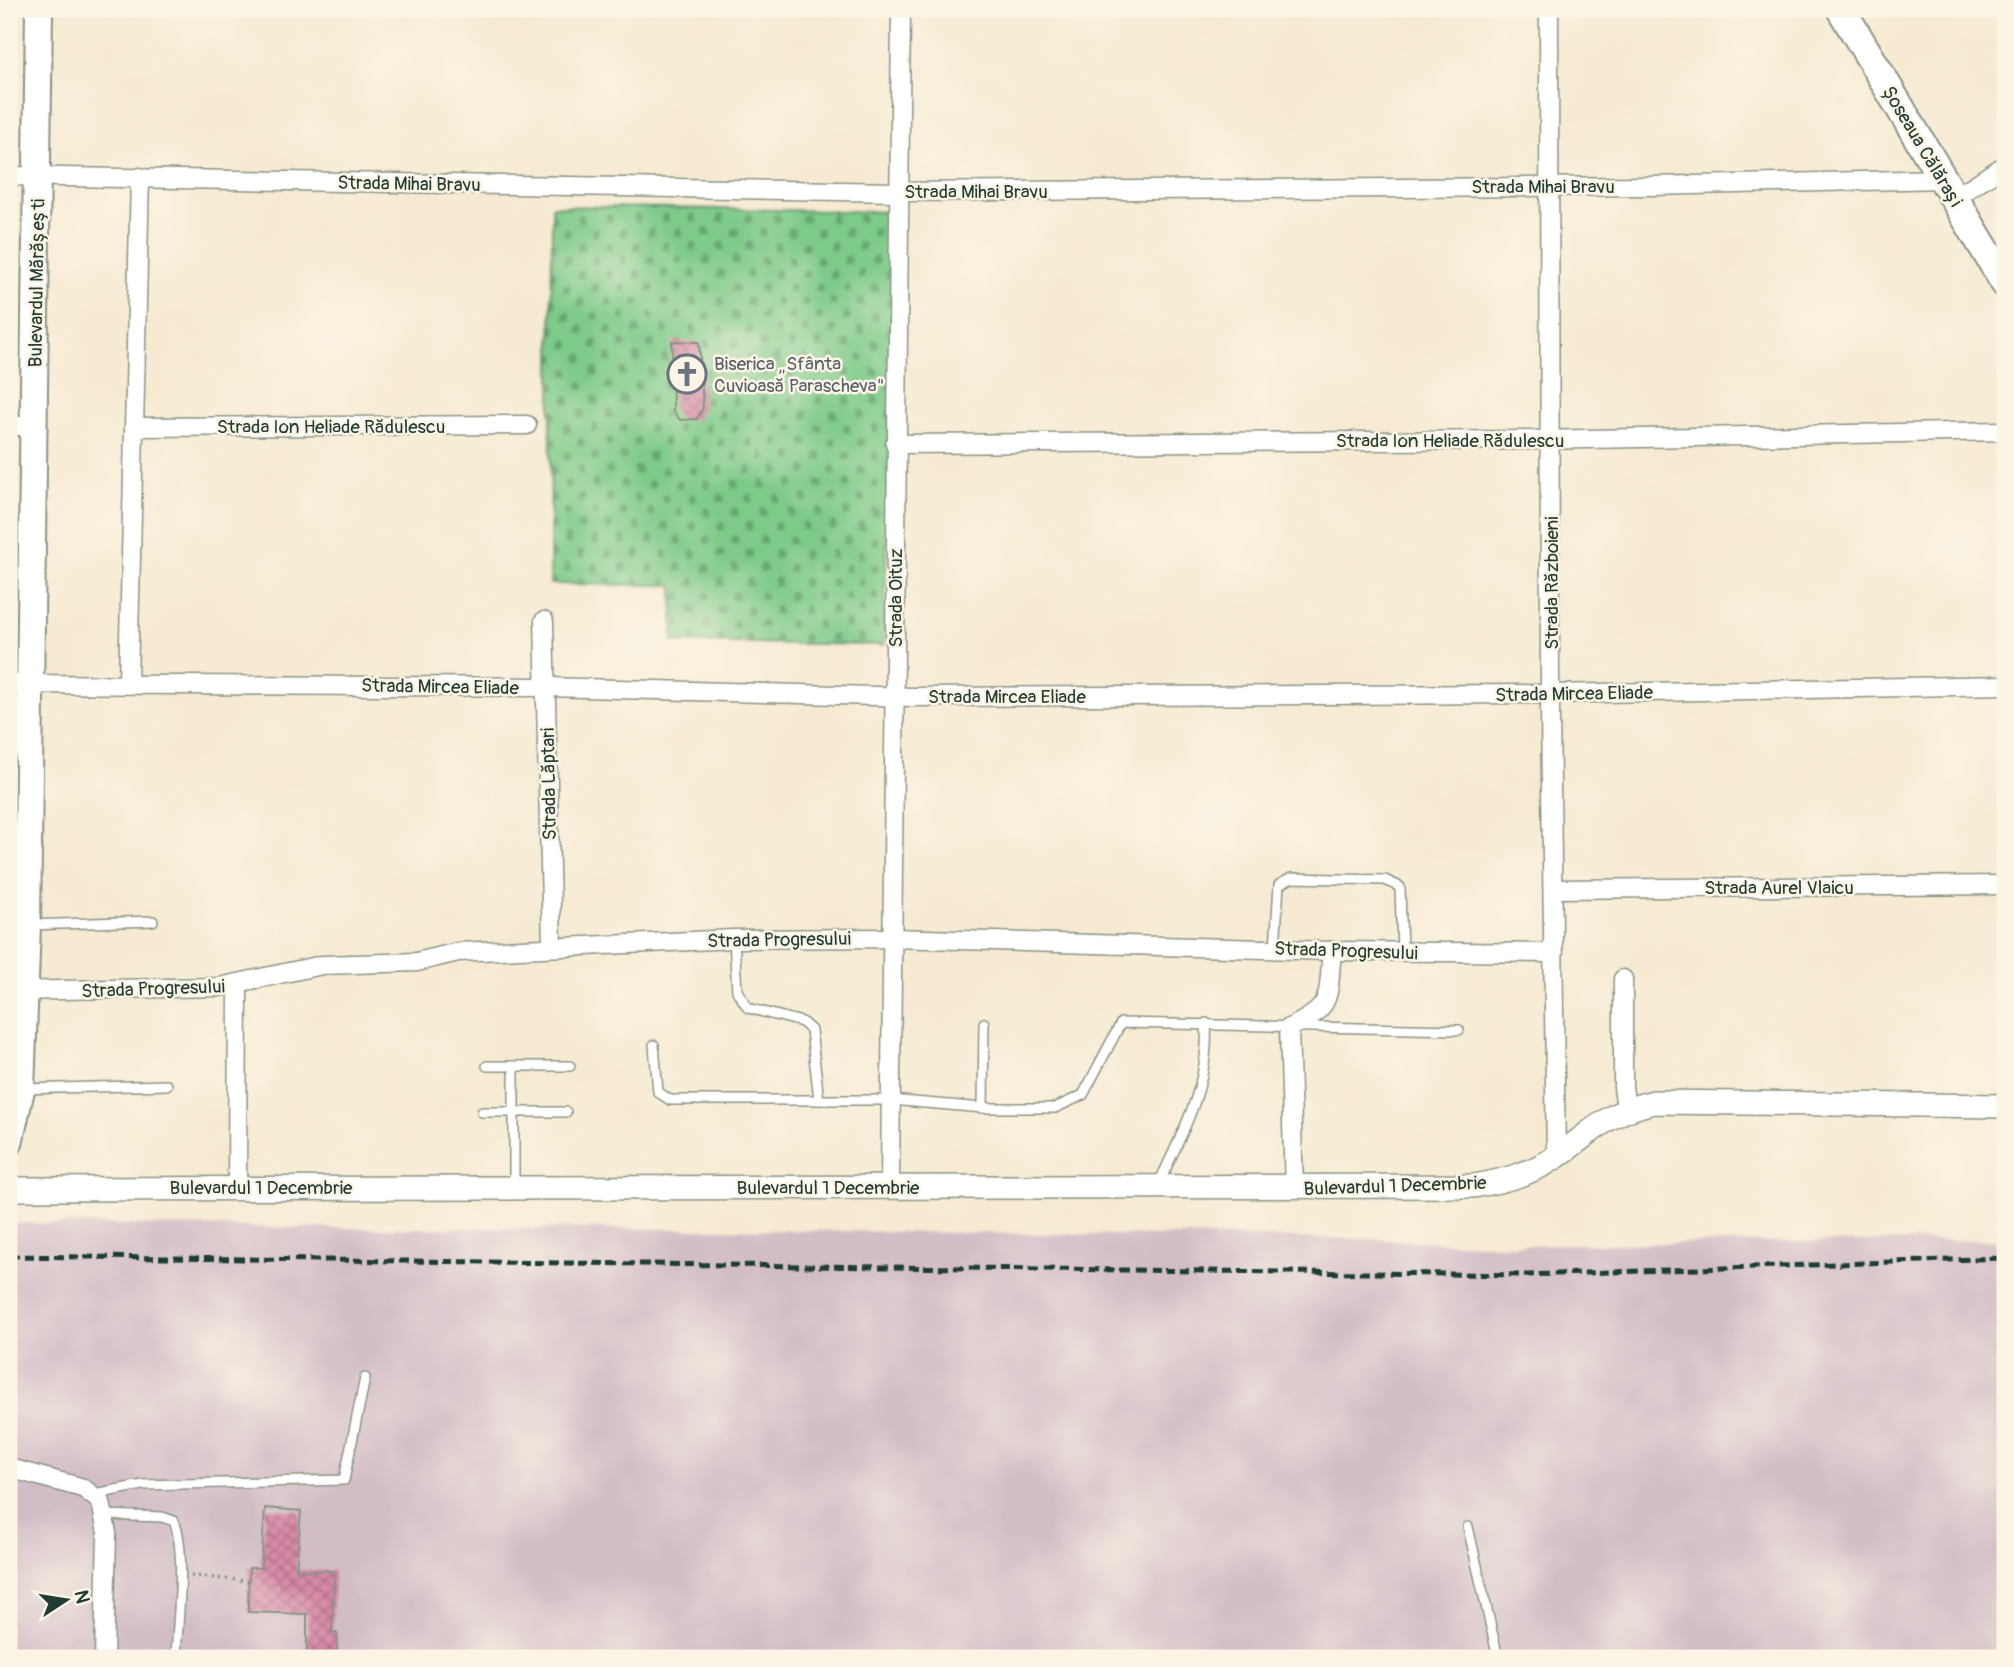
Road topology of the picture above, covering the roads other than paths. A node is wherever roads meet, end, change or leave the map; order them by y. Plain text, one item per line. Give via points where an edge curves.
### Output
1 (39, 9) edge
2 (901, 9) edge
3 (1549, 9) edge
4 (1840, 9) edge
5 (2005, 165) edge
6 (9, 176) edge
7 (38, 176) junction
8 (140, 177) junction
9 (1550, 186) junction
10 (1949, 188) junction
11 (897, 192) junction
12 (2005, 283) edge
13 (527, 425) dead end
14 (21, 426) edge
15 (134, 427) junction
16 (2005, 432) edge
17 (1550, 439) junction
18 (895, 444) junction
19 (544, 621) dead end
20 (128, 683) junction
21 (20, 684) edge
22 (2005, 685) edge
23 (546, 687) junction
24 (1551, 694) junction
25 (895, 696) junction
26 (18, 836) edge
27 (2005, 885) edge
28 (1553, 888) junction
29 (153, 921) dead end
30 (27, 925) junction
31 (893, 938) junction
32 (734, 939) junction
33 (552, 947) junction
34 (1275, 948) junction
35 (1332, 951) junction
36 (1402, 952) junction
37 (1554, 953) junction
38 (1623, 979) dead end
39 (238, 985) junction
40 (16, 992) edge
41 (984, 1023) dead end
42 (1206, 1023) junction
43 (1289, 1028) junction
44 (1459, 1030) dead end
45 (654, 1045) dead end
46 (487, 1066) dead end
47 (570, 1066) dead end
48 (514, 1067) junction
49 (167, 1086) dead end
50 (21, 1090) junction
51 (819, 1100) junction
52 (891, 1100) junction
53 (2005, 1106) edge
54 (983, 1108) junction
55 (1626, 1108) junction
56 (482, 1112) dead end
57 (566, 1112) dead end
58 (513, 1113) junction
59 (9, 1143) edge
60 (1556, 1157) junction
61 (514, 1186) junction
62 (237, 1187) junction
63 (890, 1187) junction
64 (1157, 1187) junction
65 (1294, 1188) junction
66 (9, 1189) edge
67 (366, 1378) dead end
68 (9, 1468) edge
69 (94, 1494) junction
70 (104, 1515) junction
71 (1468, 1527) dead end
72 (104, 1658) edge
73 (176, 1658) edge
74 (1498, 1658) edge

1 - 7 main road, Bulevardul Mărășești
2 - 11 street, Strada Oituz
3 - 9 street, Strada Războieni
4 - 10 main road, Șoseaua Călărași
5 - 10 street
6 - 7 street, Strada Mihai Bravu
7 - 8 street, Strada Mihai Bravu
7 - 14 main road, Bulevardul Mărășești
8 - 11 street, Strada Mihai Bravu
8 - 15 street
9 - 10 street, Strada Mihai Bravu
9 - 11 street, Strada Mihai Bravu
9 - 17 street, Strada Războieni
10 - 12 main road, Șoseaua Călărași
11 - 18 street, Strada Oituz
13 - 15 street, Strada Ion Heliade Rădulescu
14 - 21 main road, Bulevardul Mărășești
15 - 20 street
16 - 17 street, Strada Ion Heliade Rădulescu
17 - 18 street, Strada Ion Heliade Rădulescu
17 - 24 street, Strada Războieni
18 - 25 street, Strada Oituz
19 - 23 street, Strada Lăptari
20 - 21 street, Strada Mircea Eliade
20 - 23 street, Strada Mircea Eliade
21 - 26 main road, Bulevardul Mărășești
22 - 24 street, Strada Mircea Eliade
23 - 25 street, Strada Mircea Eliade
23 - 33 street, Strada Lăptari
24 - 25 street, Strada Mircea Eliade
24 - 28 street, Strada Războieni
25 - 31 street, Strada Oituz
26 - 30 main road, Bulevardul Mărășești
27 - 28 street, Strada Aurel Vlaicu
28 - 37 street, Strada Războieni
29 - 30 lane
30 - 40 main road, Bulevardul Mărășești
31 - 32 street, Strada Progresului
31 - 34 street, Strada Progresului
31 - 52 street, Strada Oituz
32 - 33 street, Strada Progresului
32 - 51 lane via 737,991 748,1008 802,1022 811,1030
33 - 39 street, Strada Progresului via 458,951 417,962 322,965
34 - 35 street, Strada Progresului
34 - 36 lane via 1279,885 1291,878 1385,880 1399,887
35 - 36 street, Strada Progresului
35 - 43 street via 1326,1000 1318,1014
36 - 37 street, Strada Progresului
37 - 60 street, Strada Războieni
38 - 55 street
39 - 40 street, Strada Progresului
39 - 62 street
40 - 50 main road, Bulevardul Mărășești
41 - 54 lane
42 - 43 lane
42 - 54 lane via 1121,1023 1083,1095 1055,1108
42 - 64 lane via 1208,1054 1196,1105
43 - 44 lane
43 - 65 street
45 - 51 lane via 658,1093 670,1100
46 - 48 lane
47 - 48 lane
48 - 58 lane
49 - 50 lane
50 - 59 main road, Bulevardul Mărășești
51 - 52 lane
52 - 54 lane
52 - 63 street, Strada Oituz
53 - 55 street, Bulevardul 1 Decembrie via 1654,1102
55 - 60 street, Bulevardul 1 Decembrie
56 - 58 lane
57 - 58 lane
58 - 61 lane
60 - 65 street, Bulevardul 1 Decembrie via 1524,1174 1474,1186
61 - 62 street, Bulevardul 1 Decembrie
61 - 63 street, Bulevardul 1 Decembrie
62 - 66 street, Bulevardul 1 Decembrie
63 - 64 street, Bulevardul 1 Decembrie
64 - 65 street, Bulevardul 1 Decembrie
67 - 69 lane via 344,1480 143,1485
68 - 69 street via 58,1479
69 - 70 street
70 - 72 street
70 - 73 lane via 174,1521 179,1575
71 - 74 lane

